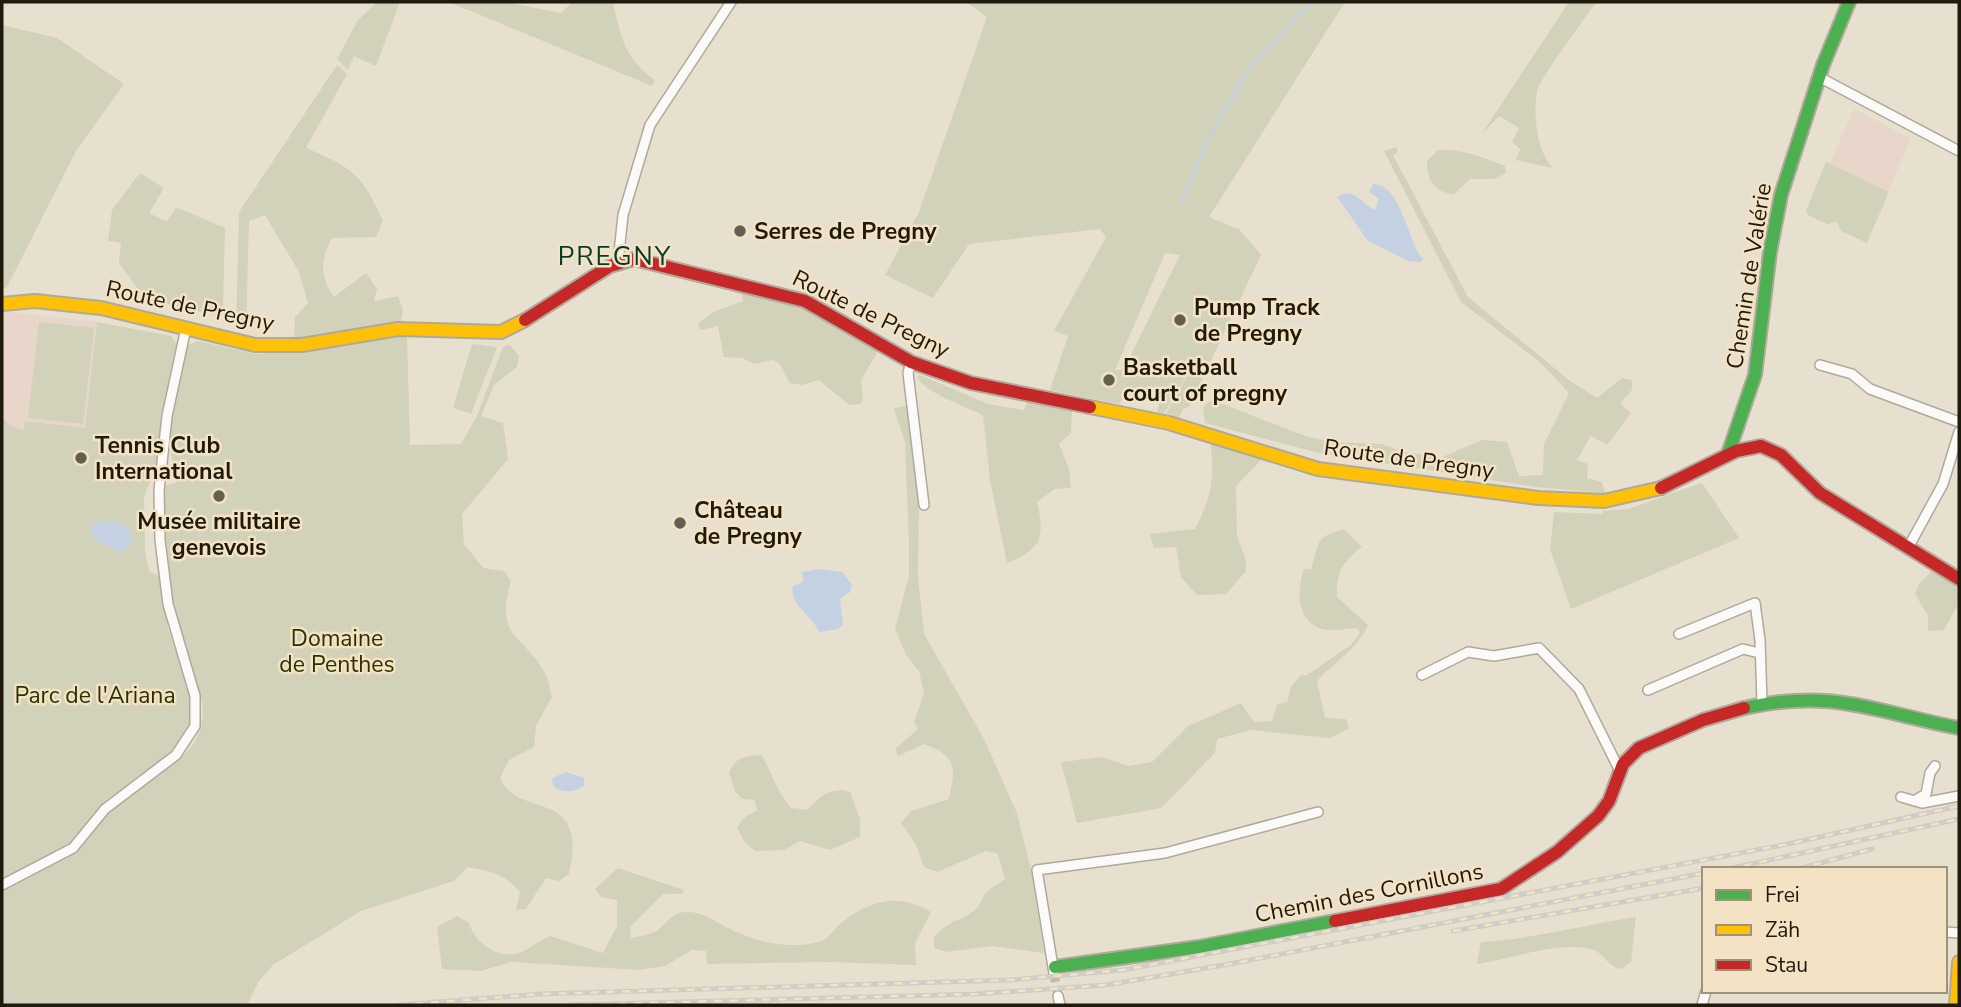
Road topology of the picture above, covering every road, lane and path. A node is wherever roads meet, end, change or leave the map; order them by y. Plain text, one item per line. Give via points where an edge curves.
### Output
1 (731, 2) edge
2 (1849, 2) edge
3 (1819, 76) junction
4 (1959, 151) edge
5 (618, 262) junction
6 (2, 304) edge
7 (186, 328) junction
8 (911, 362) junction
9 (1820, 365) dead end
10 (1959, 422) edge
11 (1959, 432) edge
12 (1728, 454) junction
13 (1956, 459) edge
14 (924, 505) dead end
15 (1909, 546) junction
16 (1959, 579) edge
17 (1679, 634) dead end
18 (1759, 653) junction
19 (1422, 675) dead end
20 (1648, 690) dead end
21 (1762, 704) junction
22 (1959, 729) edge
23 (1935, 766) dead end
24 (1620, 771) junction
25 (1959, 796) edge
26 (1901, 797) dead end
27 (1912, 802) junction
28 (1318, 812) dead end
29 (2, 885) edge
30 (1959, 962) edge
31 (1054, 970) joint
32 (1956, 1005) edge

1 - 5 street via 650,125 623,215
2 - 3 street, Chemin de Valérie
3 - 4 street
3 - 12 street, Chemin de Valérie via 1781,195 1767,273 1760,352 1749,399
5 - 7 street, Route de Pregny via 501,332 398,329 277,346 238,343
5 - 8 street, Route de Pregny via 645,261 805,301
6 - 7 street, Route de Pregny via 35,301 80,306
7 - 29 street via 163,440 159,515 168,604 195,696 195,726 176,755 105,809 73,848
8 - 12 street, Route de Pregny via 988,387 1169,423 1284,461 1538,498 1604,502 1632,498 1685,480
8 - 14 street via 908,373
9 - 10 street via 1852,374 1870,389
11 - 13 street
12 - 15 street via 1755,446 1774,451 1820,493
13 - 15 street
15 - 16 street
17 - 18 street via 1755,603
18 - 20 street via 1743,649
18 - 21 street
19 - 24 street via 1468,652 1494,656 1539,648 1580,689
21 - 22 street, Chemin des Cornillons via 1842,700
21 - 24 street, Chemin des Cornillons via 1699,720 1648,744 1630,755
23 - 27 street via 1926,794
24 - 31 street, Chemin des Cornillons via 1606,806 1595,819 1501,889
25 - 27 street
26 - 27 street
28 - 31 street via 1165,853 1037,870
30 - 32 street

